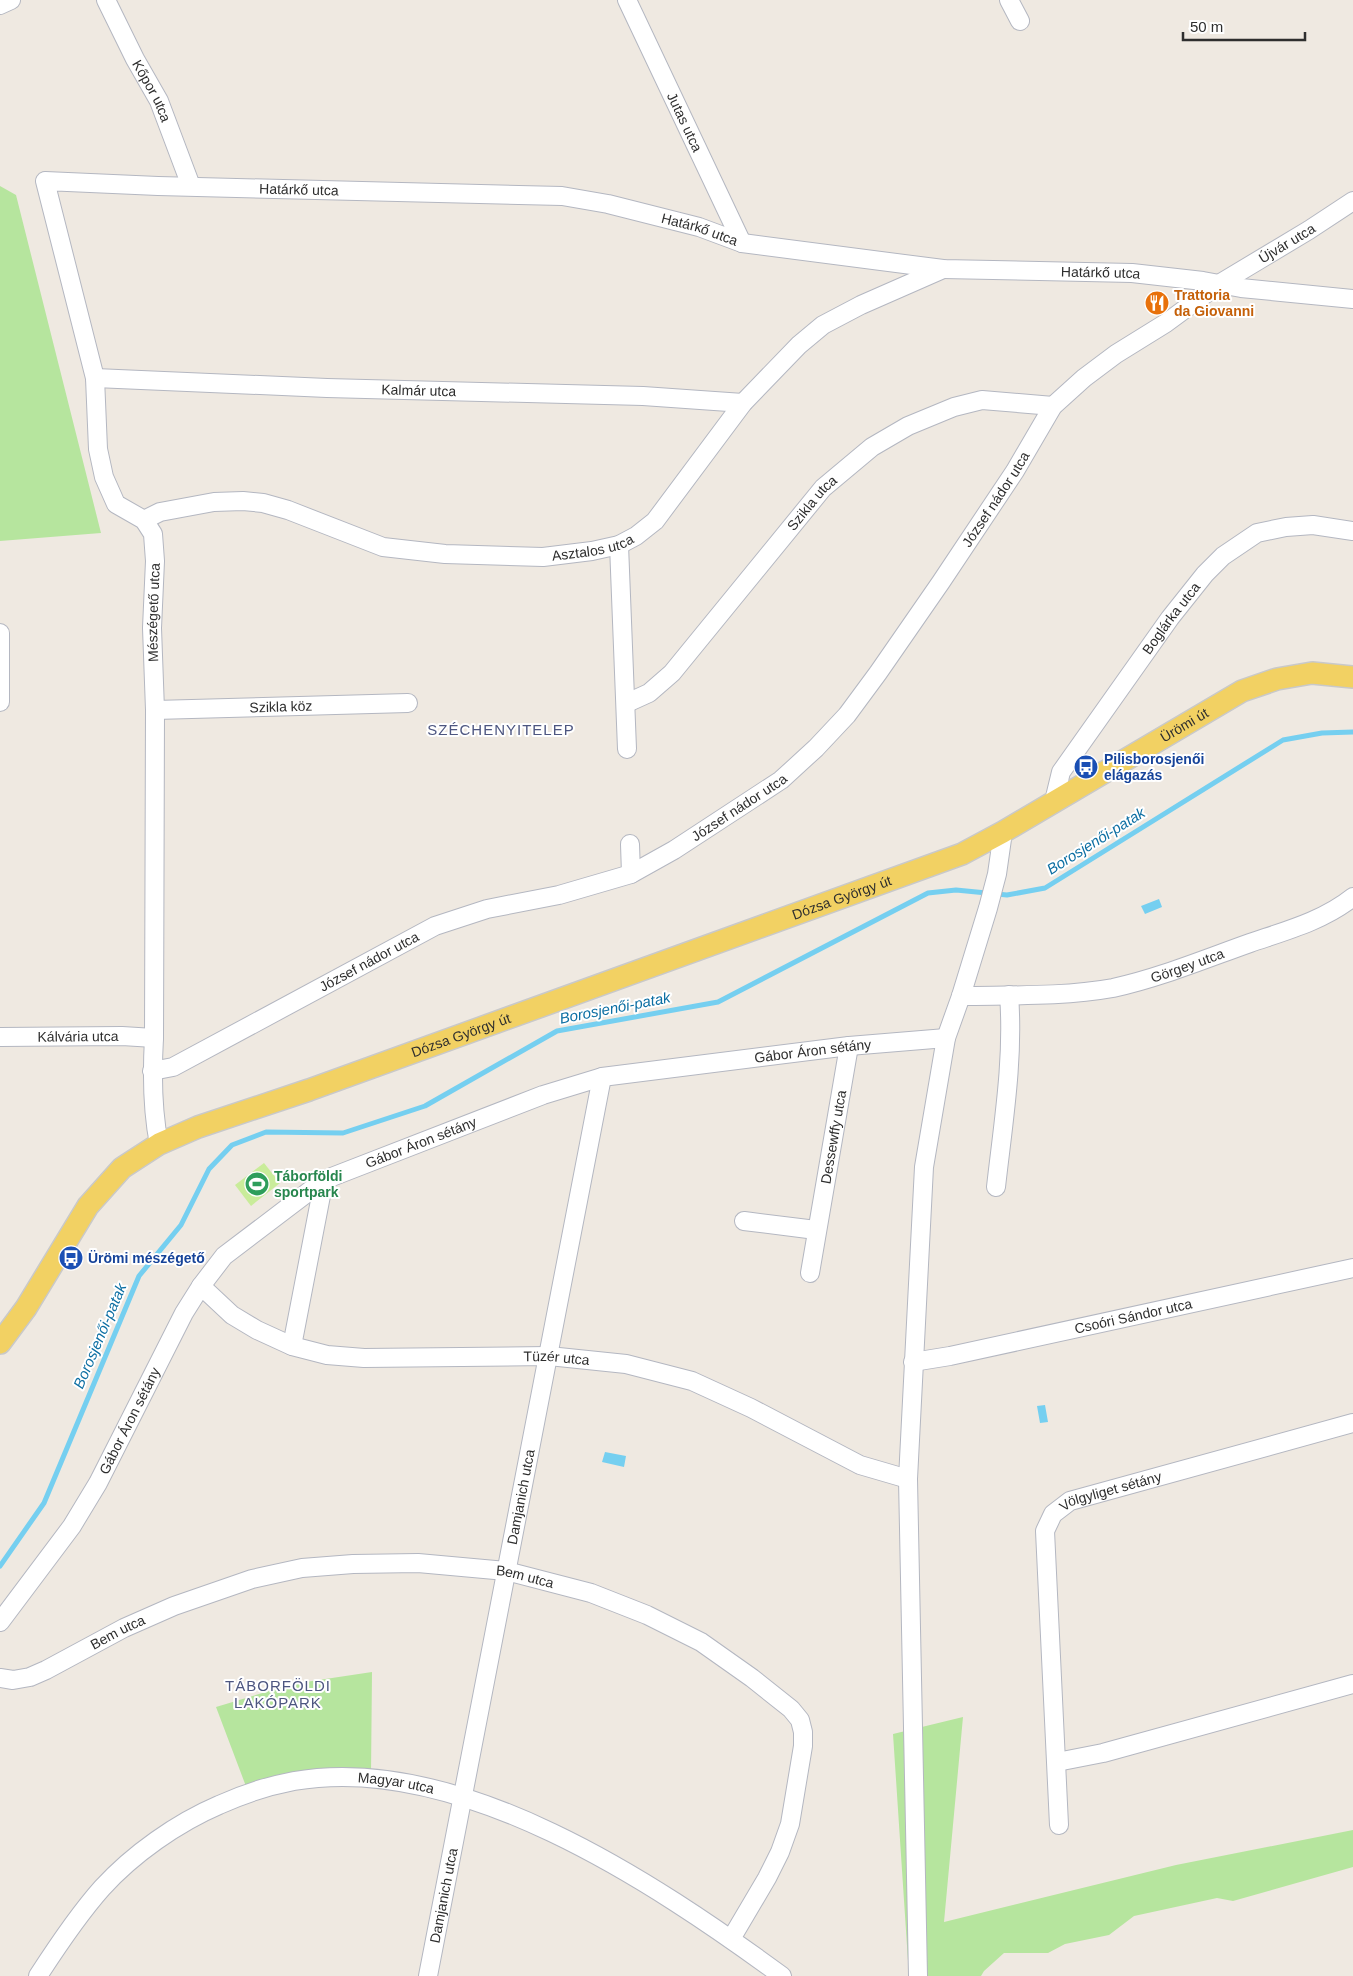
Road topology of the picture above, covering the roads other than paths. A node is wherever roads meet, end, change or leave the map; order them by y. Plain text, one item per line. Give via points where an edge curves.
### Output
1 (10, 0) edge
2 (106, 0) edge
3 (628, 0) edge
4 (1009, 0) edge
5 (0, 5) edge
6 (1020, 21) dead end
7 (191, 186) junction
8 (1353, 201) edge
9 (742, 243) junction
10 (943, 269) junction
11 (1219, 284) junction
12 (1353, 299) edge
13 (95, 378) junction
14 (744, 403) junction
15 (1053, 406) junction
16 (144, 520) junction
17 (1353, 531) edge
18 (619, 545) junction
19 (0, 633) edge
20 (1353, 677) edge
21 (0, 702) edge
22 (408, 703) dead end
23 (626, 703) junction
24 (155, 710) junction
25 (627, 749) dead end
26 (1054, 801) junction
27 (1003, 832) junction
28 (630, 844) dead end
29 (631, 874) junction
30 (1353, 897) edge
31 (1009, 995) junction
32 (961, 996) junction
33 (0, 1037) edge
34 (154, 1038) junction
35 (946, 1038) junction
36 (849, 1046) junction
37 (152, 1071) junction
38 (602, 1077) junction
39 (159, 1144) junction
40 (324, 1180) junction
41 (996, 1187) dead end
42 (744, 1221) dead end
43 (816, 1230) junction
44 (1353, 1271) edge
45 (810, 1273) dead end
46 (201, 1286) junction
47 (0, 1343) edge
48 (292, 1346) junction
49 (549, 1356) junction
50 (913, 1362) junction
51 (1353, 1423) edge
52 (908, 1479) junction
53 (506, 1571) junction
54 (0, 1622) edge
55 (0, 1678) edge
56 (1353, 1684) edge
57 (1057, 1762) junction
58 (461, 1797) junction
59 (1059, 1825) dead end
60 (731, 1939) junction
61 (38, 1976) edge
62 (428, 1976) edge
63 (782, 1976) edge
64 (918, 1976) edge

1 - 5 street
2 - 7 street, Kőpor utca via 159,101
3 - 9 street, Jutas utca
4 - 6 street
7 - 9 street, Határkő utca via 562,196 699,227
7 - 13 street, Határkő utca via 45,181
8 - 11 street, Újvár utca
9 - 10 street, Határkő utca
10 - 11 street, Határkő utca via 1132,274
10 - 14 street, Asztalos utca via 861,304 823,325 799,345
11 - 12 street, Határkő utca
11 - 15 street, József nádor utca via 1116,354
13 - 14 street, Kalmár utca via 643,396
13 - 16 street via 98,448 104,477 116,504
14 - 18 street, Asztalos utca via 655,522
15 - 23 street, Szikla utca via 982,400 954,407 908,426 872,447 823,488 672,672 649,693
15 - 29 street, József nádor utca via 1028,452 847,715 781,780
16 - 18 street, Asztalos utca via 160,512 183,507 243,501 288,510 383,547 436,553 543,557
16 - 24 street, Mészégető utca via 153,534 155,561 152,628
17 - 26 street, Boglárka utca via 1313,525 1286,527 1257,533 1223,556 1170,618 1062,772
18 - 23 street
19 - 21 street
20 - 26 main road, Ürömi út via 1312,673 1277,678 1242,691
22 - 24 street, Szikla köz
23 - 25 street
24 - 34 street, Mészégető utca
26 - 27 main road, Ürömi út
27 - 32 street via 997,874
27 - 39 main road, Dózsa György út via 962,854 309,1090 198,1127
28 - 29 street
29 - 37 street, József nádor utca via 560,895 487,909 435,926 173,1067
30 - 31 street, Görgey utca via 1339,908 1302,925 1113,988 1068,994
31 - 32 street, Görgey utca
31 - 41 street via 1008,1073
32 - 35 street
33 - 34 street, Kálvária utca
34 - 37 street, Mészégető utca
35 - 36 street, Gábor Áron sétány
35 - 50 street via 924,1166
36 - 38 street, Gábor Áron sétány
36 - 43 street, Dessewffy utca
37 - 39 street
38 - 40 street, Gábor Áron sétány via 543,1095
38 - 49 street, Damjanich utca
39 - 47 main road, Dózsa György út via 122,1168 88,1206 26,1308
40 - 46 street, Gábor Áron sétány via 224,1256
40 - 48 street
42 - 43 street
43 - 45 street, Dessewffy utca
44 - 50 street, Csoóri Sándor utca
46 - 48 street, Tüzér utca via 232,1315
46 - 54 street, Gábor Áron sétány via 184,1313 98,1483 72,1526
48 - 49 street, Tüzér utca via 327,1355 364,1358
49 - 52 street, Tüzér utca via 626,1364 692,1381 751,1408 860,1466
49 - 53 street, Damjanich utca
50 - 52 street
51 - 57 street, Völgyliget sétány via 1070,1501 1053,1514 1045,1531
52 - 64 street
53 - 55 street, Bem utca via 418,1563 353,1564 302,1568 252,1578 124,1628 30,1677
53 - 58 street, Damjanich utca
53 - 60 street, Bem utca via 591,1593 685,1634 752,1678 800,1720 802,1746 790,1824 767,1878
56 - 57 street via 1103,1753
57 - 59 street, Völgyliget sétány
58 - 60 street, Magyar utca via 582,1847
58 - 61 street, Magyar utca via 398,1781 345,1777 294,1781 234,1798 194,1816 149,1846 103,1887 64,1935
58 - 62 street, Damjanich utca
60 - 63 street, Magyar utca

